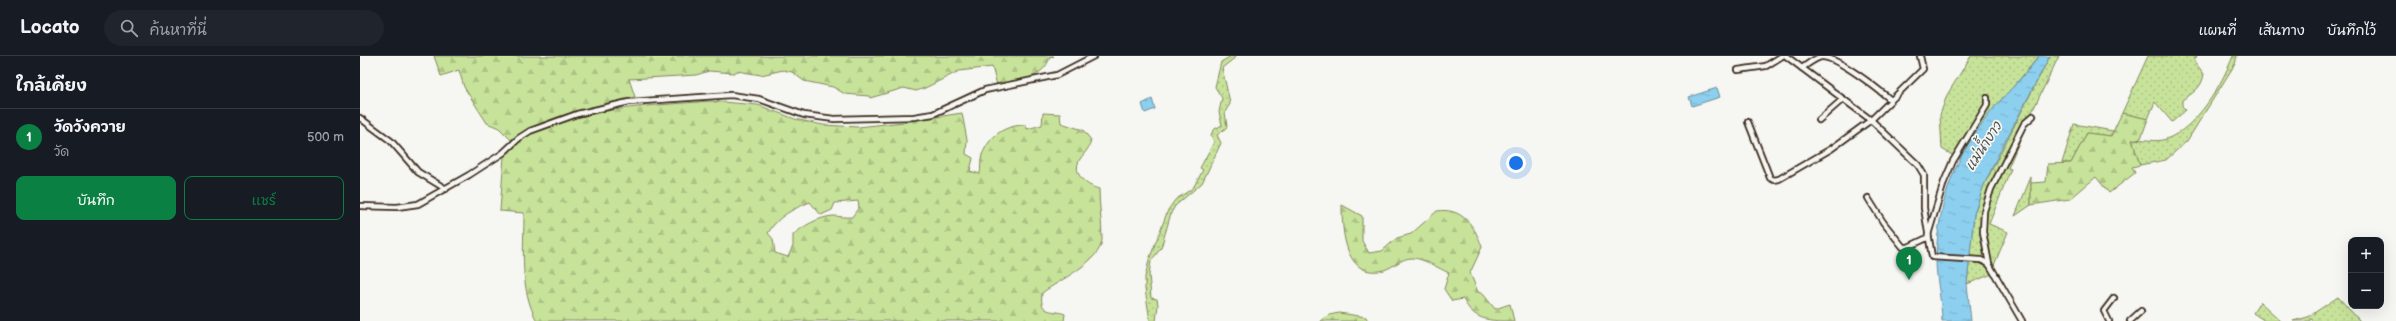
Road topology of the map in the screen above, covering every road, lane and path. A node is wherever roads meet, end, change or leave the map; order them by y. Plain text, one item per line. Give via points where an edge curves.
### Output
1 (1094, 56) edge
2 (1782, 56) edge
3 (1786, 56) edge
4 (1920, 56) edge
5 (1802, 68) junction
6 (1738, 70) dead end
7 (1843, 98) junction
8 (1987, 98) dead end
9 (1891, 100) junction
10 (2033, 116) dead end
11 (360, 118) edge
12 (1819, 120) dead end
13 (1871, 120) junction
14 (1748, 122) dead end
15 (446, 189) junction
16 (1868, 198) dead end
17 (360, 206) edge
18 (1927, 238) junction
19 (1989, 264) junction
20 (2114, 298) dead end
21 (2141, 311) dead end
22 (2022, 321) edge
23 (2109, 321) edge
24 (2130, 321) edge

1 - 15 street via 1057,74 985,90 933,114 914,117 834,119 804,115 759,99 731,95 629,102 577,114 530,131 503,153
2 - 6 street via 1766,66
3 - 5 street
4 - 9 street via 1922,69
5 - 7 street
5 - 9 street via 1818,57 1828,58 1867,80
7 - 12 street
7 - 13 street
8 - 18 street via 1987,105 1953,161
9 - 13 street
10 - 19 street via 2024,124 1988,197 1982,225
11 - 15 street via 391,141 418,172
13 - 14 street via 1831,149 1774,180 1770,178
13 - 18 street via 1918,165 1924,175
15 - 17 street via 409,206
16 - 18 street via 1886,227 1903,247
18 - 19 street via 1932,257 1981,260
19 - 22 street
20 - 23 street via 2104,310
21 - 24 street

